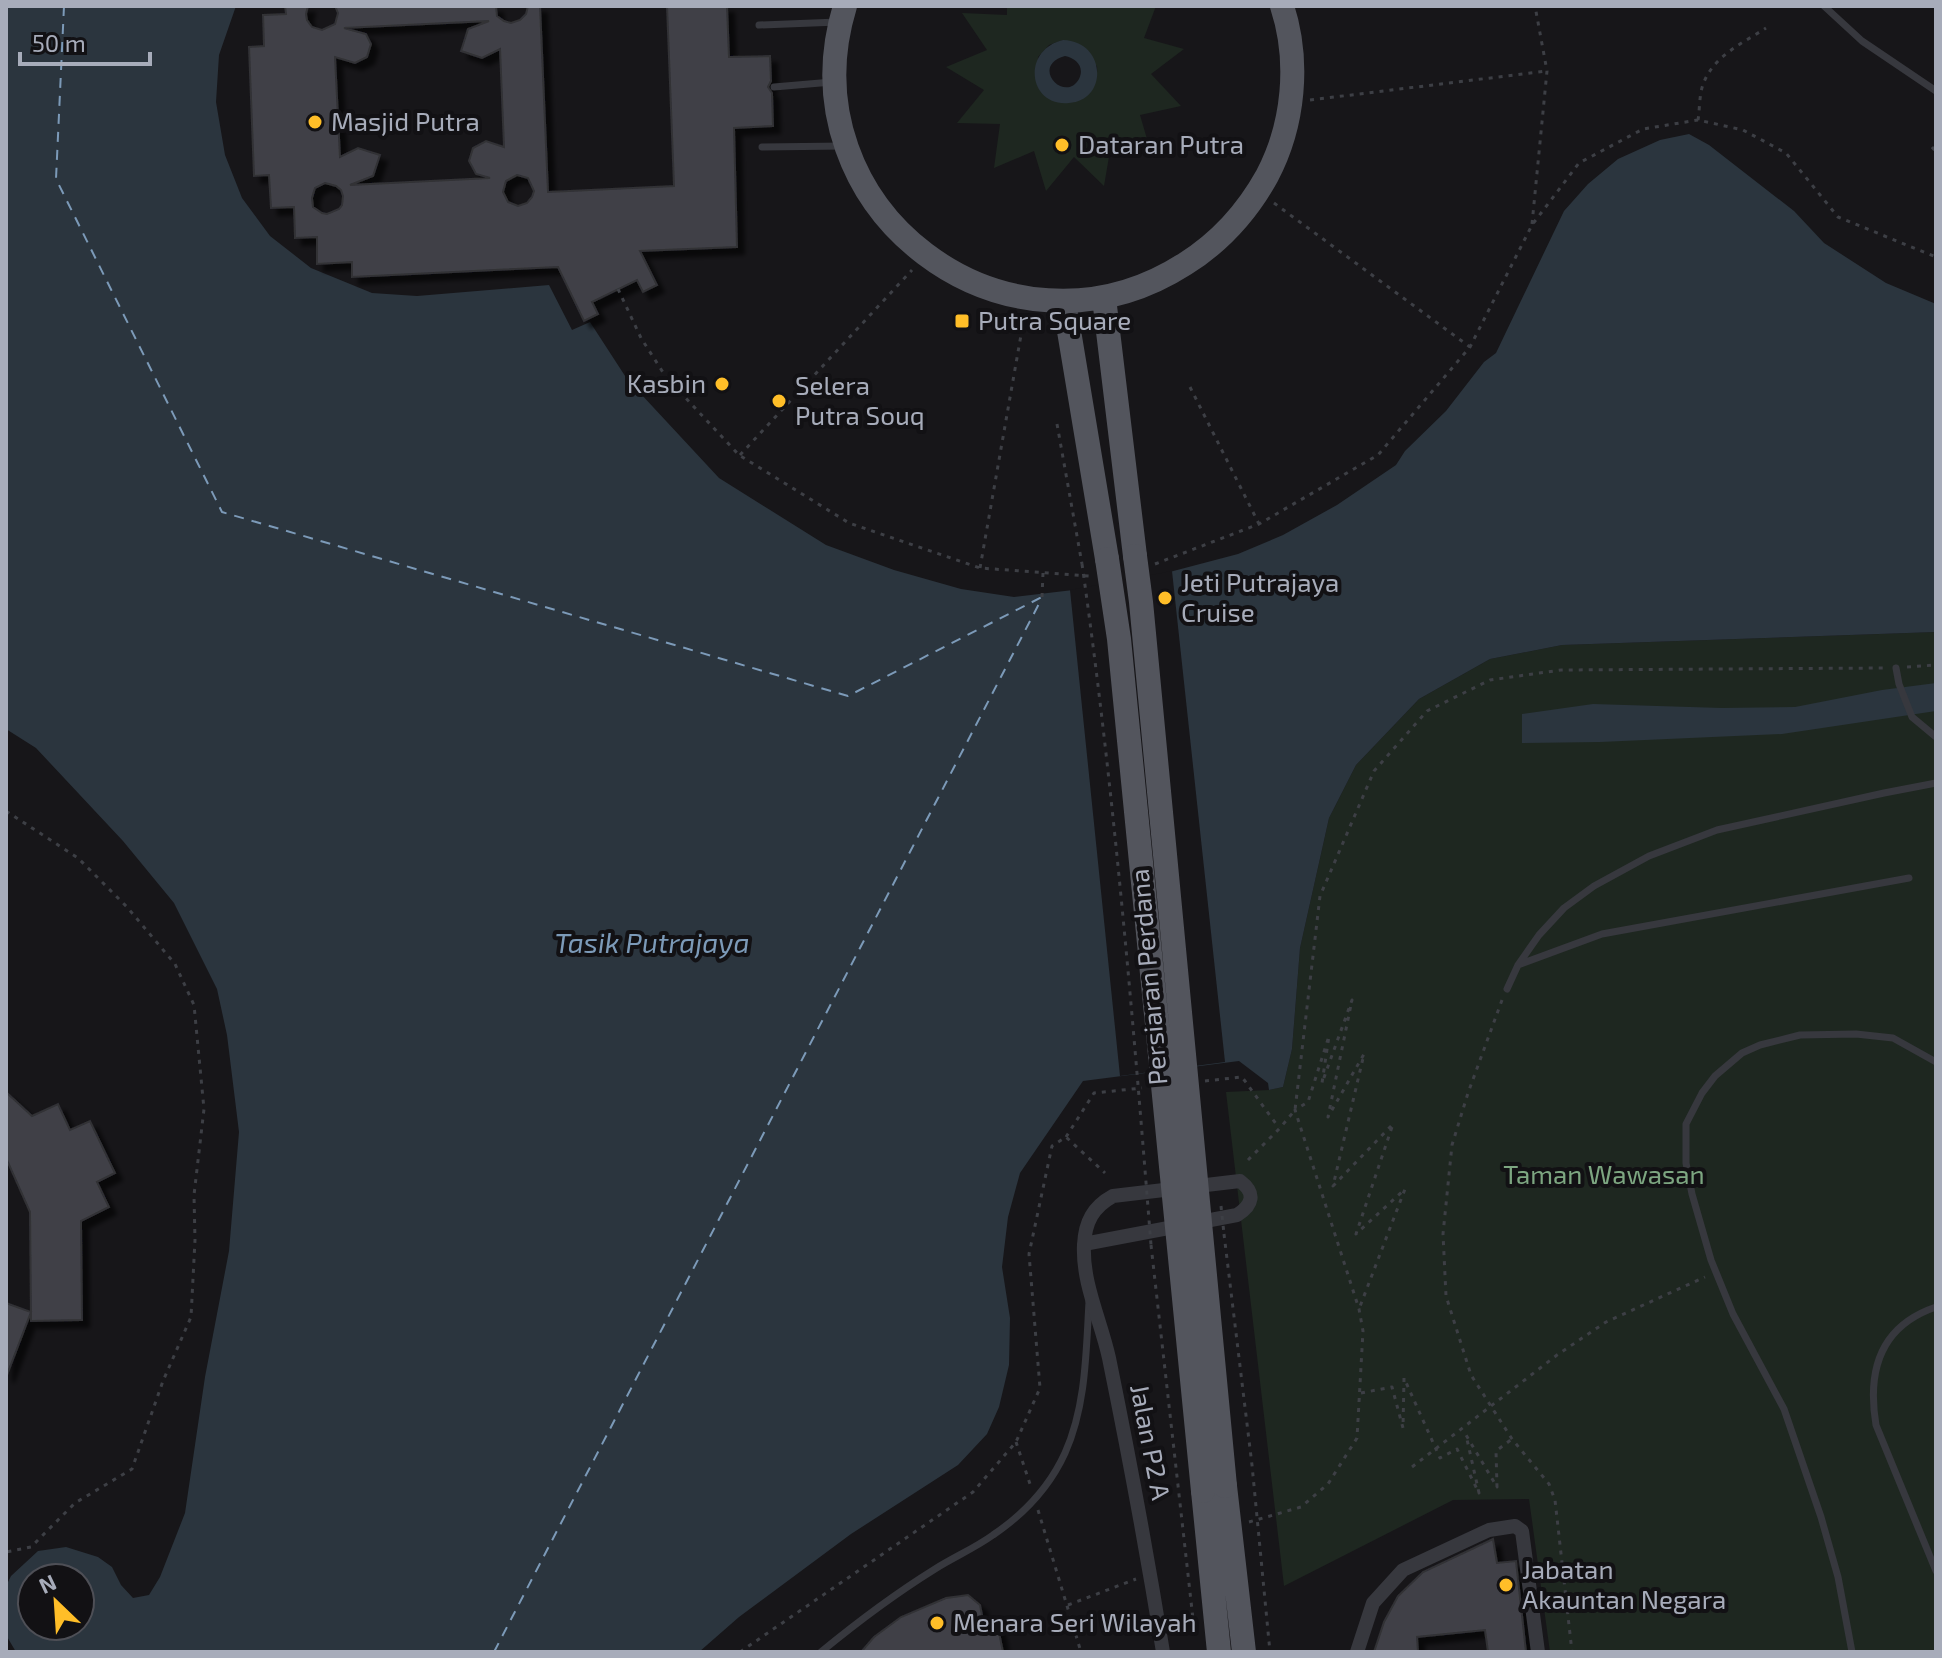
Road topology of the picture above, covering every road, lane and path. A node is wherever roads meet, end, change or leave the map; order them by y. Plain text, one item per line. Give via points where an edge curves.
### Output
1 (1282, 6) edge
2 (1535, 6) edge
3 (1824, 6) edge
4 (842, 14) edge
5 (759, 25) dead end
6 (1766, 28) dead end
7 (1547, 71) junction
8 (834, 82) junction
9 (774, 87) dead end
10 (1936, 91) edge
11 (1291, 102) junction
12 (1698, 120) junction
13 (846, 146) junction
14 (762, 147) dead end
15 (1932, 147) dead end
16 (1936, 152) edge
17 (1259, 191) junction
18 (1532, 225) junction
19 (925, 256) junction
20 (1936, 257) edge
21 (618, 289) dead end
22 (1027, 298) junction
23 (1104, 298) junction
24 (1064, 301) junction
25 (1470, 347) junction
26 (1190, 387) dead end
27 (1057, 424) dead end
28 (739, 455) junction
29 (1259, 524) junction
30 (1143, 560) junction
31 (980, 568) junction
32 (1102, 568) junction
33 (1043, 573) junction
34 (1042, 597) dead end
35 (1936, 665) edge
36 (1896, 668) junction
37 (1936, 737) edge
38 (1936, 783) edge
39 (6, 811) edge
40 (1909, 878) dead end
41 (1518, 965) junction
42 (1507, 989) joint
43 (1936, 1062) edge
44 (1295, 1110) junction
45 (1248, 1160) dead end
46 (1105, 1173) dead end
47 (1224, 1234) dead end
48 (1084, 1244) junction
49 (1716, 1272) junction
50 (1089, 1288) junction
51 (1936, 1307) edge
52 (1359, 1309) junction
53 (1359, 1393) junction
54 (1491, 1406) junction
55 (1512, 1439) junction
56 (1016, 1442) junction
57 (1436, 1449) junction
58 (1412, 1467) dead end
59 (1214, 1489) junction
60 (1035, 1499) junction
61 (1257, 1520) junction
62 (1231, 1525) junction
63 (6, 1552) edge
64 (1936, 1571) edge
65 (1150, 1574) junction
66 (1067, 1606) junction
67 (1193, 1621) dead end
68 (740, 1652) edge
69 (821, 1652) edge
70 (1081, 1652) edge
71 (1163, 1652) edge
72 (1219, 1652) edge
73 (1244, 1652) edge
74 (1270, 1652) edge
75 (1357, 1652) edge
76 (1538, 1652) edge
77 (1572, 1652) edge
78 (1852, 1652) edge

1 - 11 main road via 1293,61
2 - 7 path
3 - 10 lane via 1862,41
4 - 5 lane
4 - 8 main road
6 - 12 path via 1713,65 1703,84
7 - 11 path
7 - 18 path
8 - 9 lane
8 - 13 main road
11 - 17 main road via 1279,148
12 - 18 path via 1643,129 1579,163
12 - 20 path via 1743,130 1786,153 1838,217
13 - 14 lane
13 - 19 main road via 875,205
15 - 16 path
17 - 23 main road via 1204,252 1153,283
17 - 25 path
18 - 25 path
19 - 22 main road via 991,289
19 - 28 path
21 - 28 path via 666,377
22 - 24 main road
22 - 31 path
23 - 24 main road
23 - 30 main road, Persiaran Perdana
24 - 32 main road, Persiaran Perdana
25 - 29 path via 1378,455
26 - 29 path
27 - 67 path, bridge via 1100,692 1151,1245
28 - 31 path via 849,523
29 - 30 path
30 - 59 main road, Persiaran Perdana, bridge via 1143,617
31 - 33 path
32 - 33 path
32 - 59 main road, Persiaran Perdana, bridge via 1119,639
33 - 34 path
35 - 36 path
36 - 37 lane via 1912,717
36 - 44 path via 1561,670 1490,680 1427,711 1374,771 1320,896
38 - 41 lane via 1717,830 1649,856 1564,908
39 - 63 path via 78,858 175,964 194,1005 204,1109 194,1195 191,1317 132,1469 75,1503 31,1547
40 - 41 lane via 1602,934
41 - 42 lane
42 - 54 path via 1452,1145 1443,1234 1446,1296 1471,1375
43 - 49 lane via 1893,1038 1800,1035 1742,1053 1715,1076 1686,1124 1686,1163
44 - 45 path
44 - 52 path
44 - 52 path via 1308,1102 1329,1036 1322,1083 1352,1000 1328,1117 1364,1054 1333,1186 1393,1124 1356,1234 1405,1189
46 - 56 path via 1066,1137 1052,1146 1029,1254 1040,1388
47 - 61 path
48 - 48 street, Jalan P2 A via 1237,1215 1251,1196 1240,1181 1113,1196 1094,1210
48 - 50 street, Jalan P2 A
49 - 54 path via 1606,1322
49 - 78 lane via 1784,1409 1838,1577
50 - 60 lane via 1083,1390 1073,1430 1053,1475
50 - 65 street, Jalan P2 A via 1105,1339
51 - 64 lane via 1898,1327 1880,1356 1873,1407
52 - 53 path
53 - 57 path via 1392,1387 1403,1428 1404,1378
53 - 61 path via 1357,1438 1328,1484 1301,1507
54 - 55 path
54 - 57 path
55 - 57 path via 1496,1451 1497,1487 1466,1435 1479,1493 1457,1449 1440,1458
55 - 77 path via 1549,1484 1555,1500
56 - 60 path
56 - 68 path via 973,1492
57 - 58 path
59 - 62 main road, Persiaran Perdana
59 - 72 main road, Persiaran Perdana
60 - 66 path
60 - 69 lane via 992,1536 935,1569
61 - 62 path
61 - 74 path
62 - 73 main road, Persiaran Perdana
65 - 66 path
65 - 71 street, Jalan P2 A
66 - 70 path
75 - 76 street via 1373,1603 1403,1570 1489,1530 1515,1526 1522,1531

